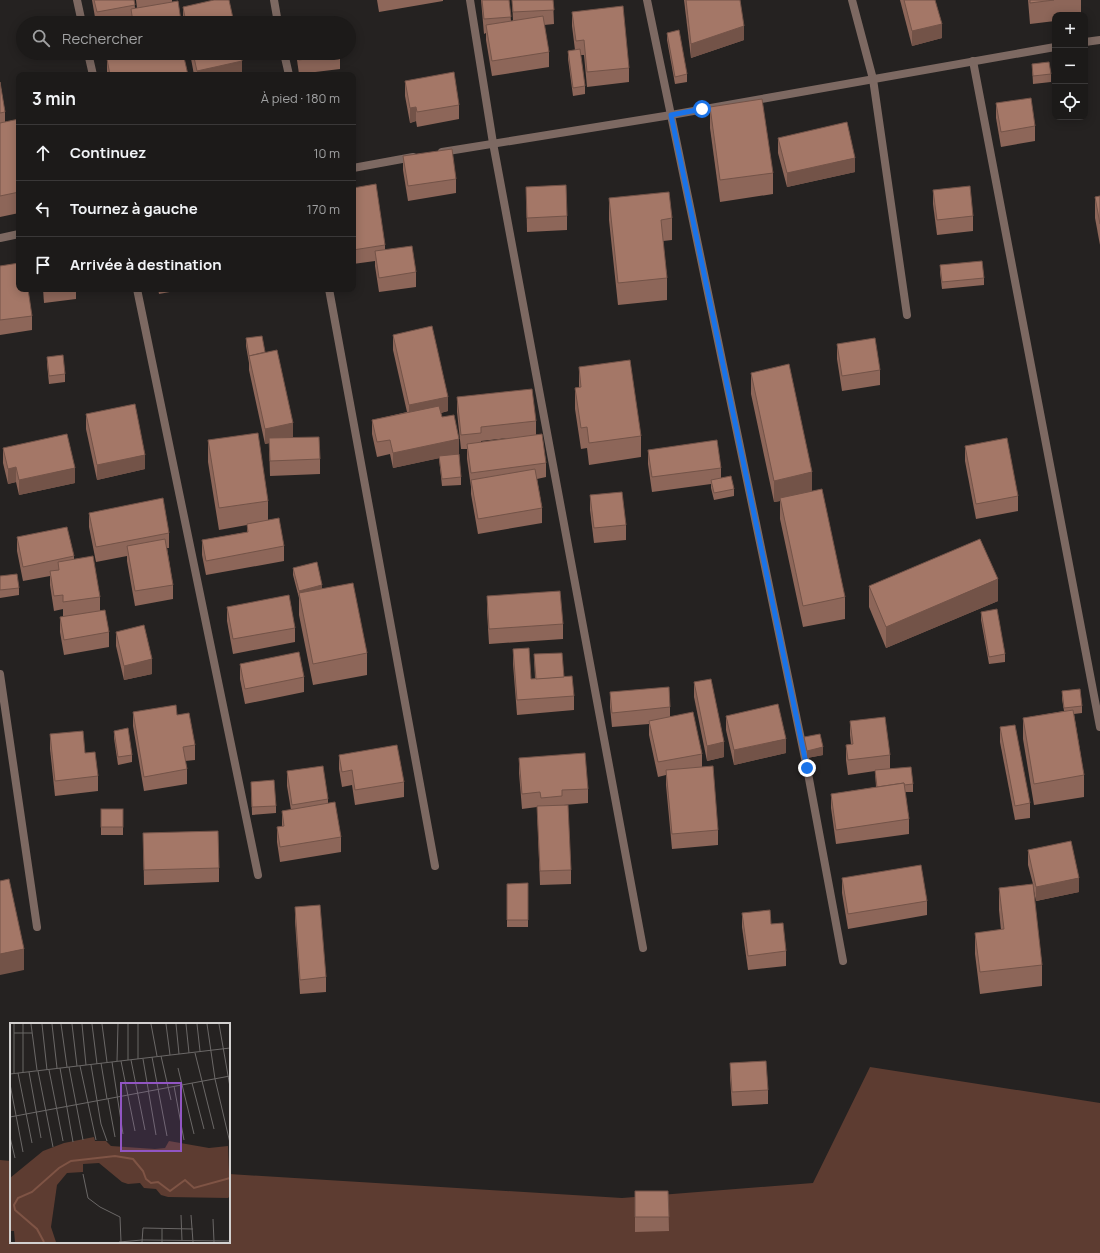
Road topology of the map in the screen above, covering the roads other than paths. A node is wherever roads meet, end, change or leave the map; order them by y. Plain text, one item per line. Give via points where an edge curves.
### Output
1 (77, 0) edge
2 (274, 0) edge
3 (470, 0) edge
4 (647, 0) edge
5 (852, 0) edge
6 (80, 16) edge
7 (277, 16) edge
8 (1100, 40) edge
9 (1088, 42) edge
10 (1052, 48) edge
11 (90, 60) edge
12 (285, 60) edge
13 (973, 61) junction
14 (92, 72) edge
15 (287, 72) edge
16 (873, 79) junction
17 (671, 115) junction
18 (493, 143) junction
19 (356, 167) edge
20 (16, 235) edge
21 (0, 238) edge
22 (138, 292) edge
23 (330, 292) edge
24 (907, 315) dead end
25 (0, 674) edge
26 (1100, 727) edge
27 (435, 866) dead end
28 (258, 875) dead end
29 (37, 927) dead end
30 (643, 948) dead end
31 (843, 961) dead end

1 - 6 street
2 - 7 street
3 - 18 street
4 - 17 street
5 - 16 street
8 - 9 street
10 - 13 street
11 - 14 street
12 - 15 street
13 - 16 street
13 - 26 street
16 - 17 street
16 - 24 street
17 - 18 street
17 - 31 street via 807,768
18 - 19 street
18 - 30 street
20 - 21 street
22 - 28 street
23 - 27 street
25 - 29 street

